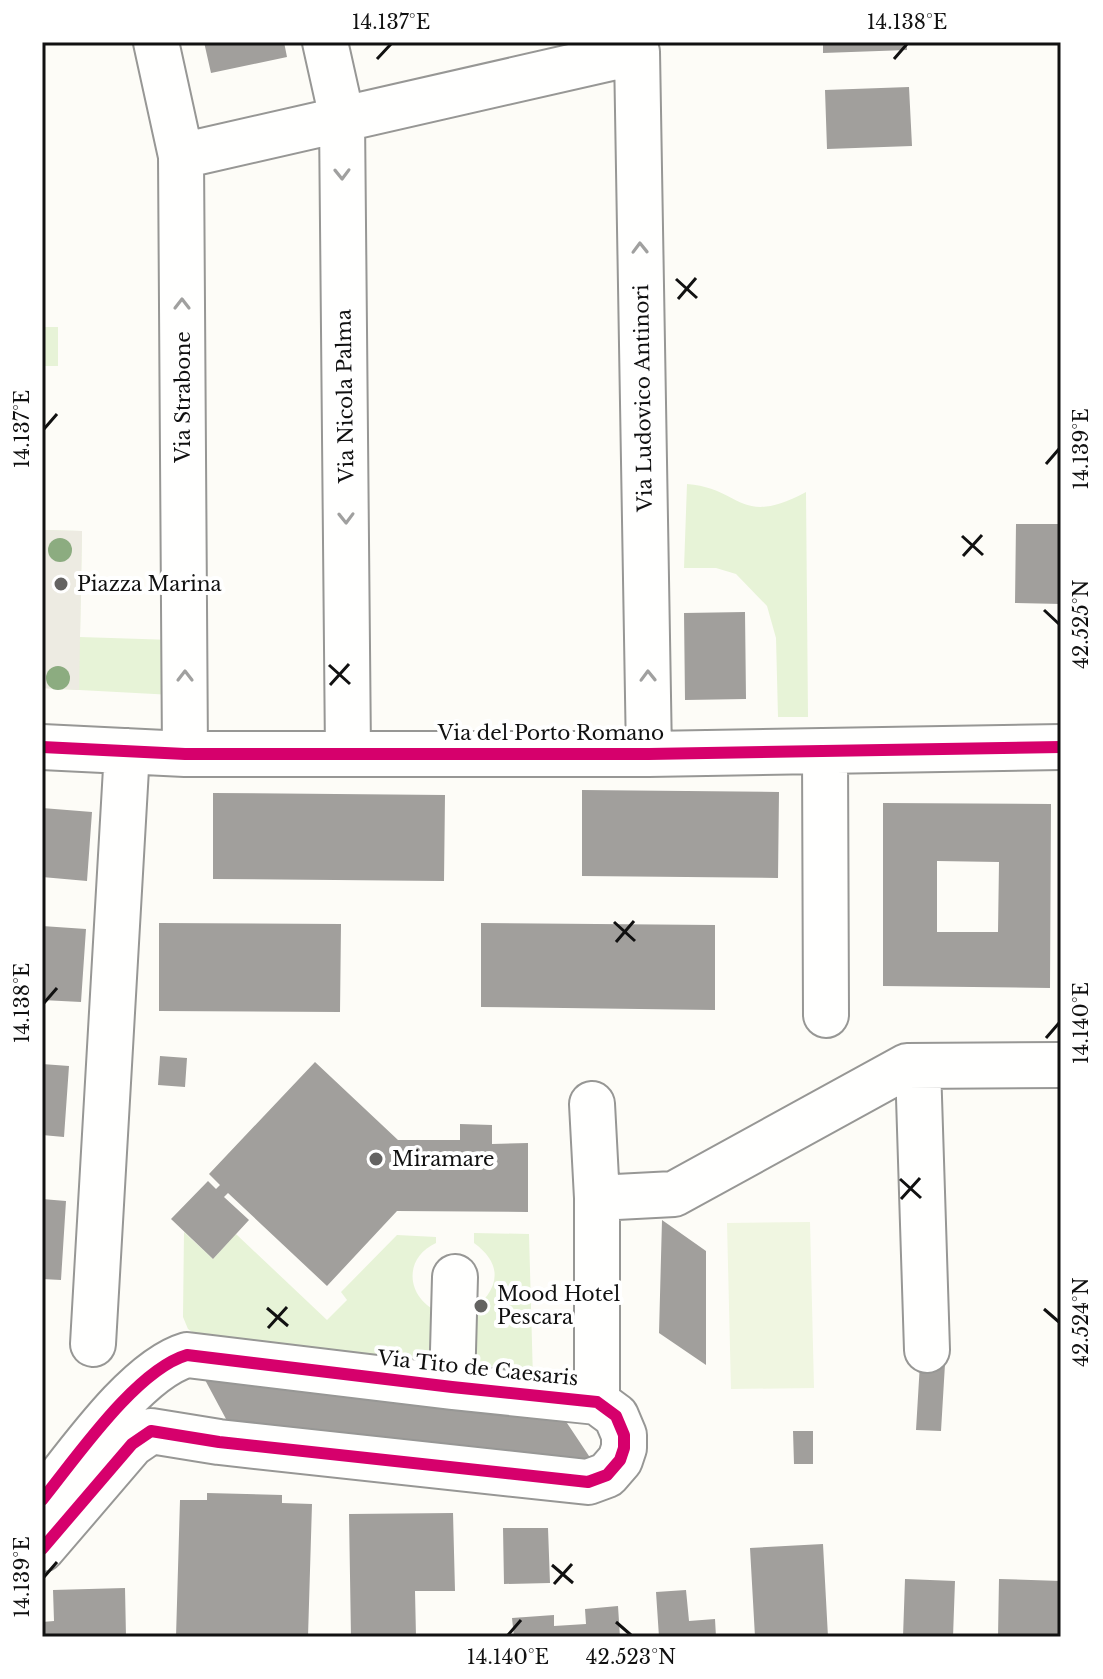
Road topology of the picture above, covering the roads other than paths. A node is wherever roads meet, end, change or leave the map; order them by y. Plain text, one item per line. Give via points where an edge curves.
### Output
1 (156, 42) edge
2 (325, 42) edge
3 (635, 47) edge
4 (342, 118) junction
5 (181, 156) junction
6 (42, 747) edge
7 (1061, 747) edge
8 (127, 751) junction
9 (825, 751) junction
10 (348, 753) junction
11 (185, 754) junction
12 (649, 754) junction
13 (826, 1015) dead end
14 (1061, 1065) edge
15 (918, 1066) junction
16 (592, 1104) dead end
17 (597, 1198) junction
18 (455, 1277) dead end
19 (93, 1344) dead end
20 (927, 1350) dead end
21 (164, 1366) junction
22 (452, 1387) junction
23 (597, 1402) junction
24 (119, 1433) junction
25 (186, 1436) junction
26 (42, 1500) edge
27 (42, 1549) edge

1 - 5 street, Via Strabone
2 - 4 street, Via Nicola Palma
3 - 4 street
12 -> 3 street, Via Ludovico Antinori
4 - 5 street
4 -> 10 street, Via Nicola Palma
11 -> 5 street, Via Strabone
6 - 8 street, Via del Porto Romano
7 - 9 street, Via del Porto Romano
8 - 11 street, Via del Porto Romano
8 - 19 street
9 - 12 street, Via del Porto Romano
9 - 13 street
10 - 11 street, Via del Porto Romano
10 - 12 street, Via del Porto Romano
14 - 15 street
15 - 17 street via 907,1066 674,1194
15 - 20 street
16 - 17 street
17 - 23 street
18 - 22 street
21 - 22 street, Via Tito de Caesaris via 197,1355
21 - 24 street, Via Tito de Caesaris via 139,1386
21 - 25 street, Via Tito de Caesaris via 156,1376 152,1402 156,1414
22 - 23 street, Via Tito de Caesaris
23 - 25 street, Via Tito de Caesaris via 620,1423 624,1448 607,1475 588,1482
24 - 25 street, Via Tito de Caesaris
24 - 26 street, Via Tito de Caesaris
24 - 27 street, Via Tito de Caesaris

